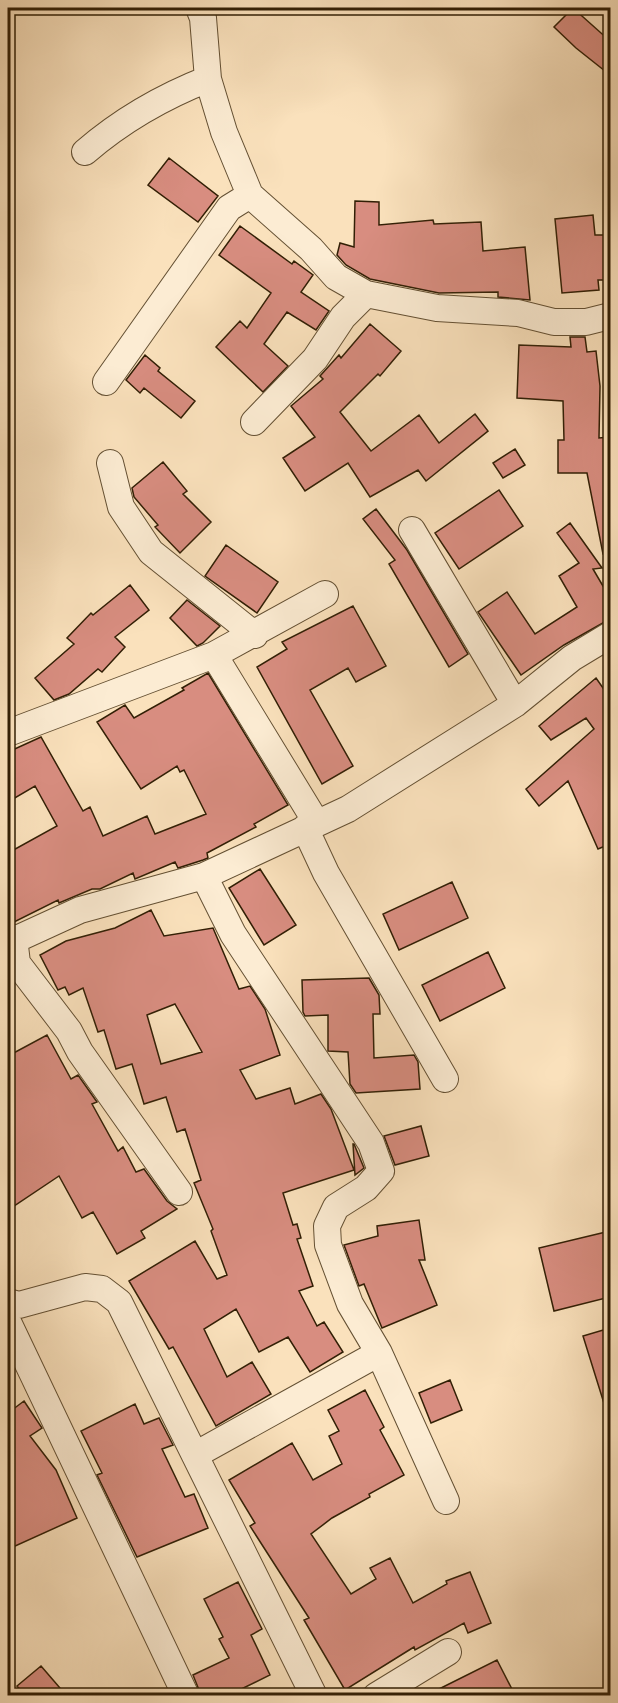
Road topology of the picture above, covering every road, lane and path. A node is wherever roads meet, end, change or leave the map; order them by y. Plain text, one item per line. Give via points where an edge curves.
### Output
1 (199, 8) edge
2 (208, 79) junction
3 (85, 152) dead end
4 (250, 195) junction
5 (366, 294) junction
6 (610, 316) edge
7 (106, 382) dead end
8 (255, 422) dead end
9 (110, 463) dead end
10 (412, 530) dead end
11 (325, 594) dead end
12 (255, 635) junction
13 (610, 635) edge
14 (214, 656) junction
15 (515, 704) junction
16 (8, 733) edge
17 (310, 825) junction
18 (204, 876) junction
19 (10, 941) edge
20 (446, 1079) dead end
21 (179, 1192) dead end
22 (8, 1302) edge
23 (8, 1322) edge
24 (379, 1353) junction
25 (195, 1455) junction
26 (446, 1502) dead end
27 (448, 1652) dead end
28 (186, 1695) edge
29 (314, 1695) edge
30 (376, 1695) edge

1 - 2 street
2 - 3 street via 143,110
2 - 4 street
4 - 5 street via 311,249 336,277
4 - 7 street via 229,208
5 - 6 street via 438,308 518,313 554,322
5 - 8 street via 343,317 315,359
9 - 12 street via 121,507 151,552
10 - 15 street
11 - 12 street
12 - 14 street
13 - 15 street via 572,658
14 - 16 street
14 - 17 street
15 - 17 street via 348,809
17 - 18 street
17 - 20 street via 326,873
18 - 19 street via 80,910
18 - 24 street via 233,934 371,1143 381,1171 366,1188 336,1207 327,1226 328,1245 350,1304
19 - 21 street via 16,963 69,1031
22 - 25 street via 18,1305 85,1287 102,1289 119,1302
23 - 28 street
24 - 25 street
24 - 26 street
25 - 29 street
27 - 30 street

